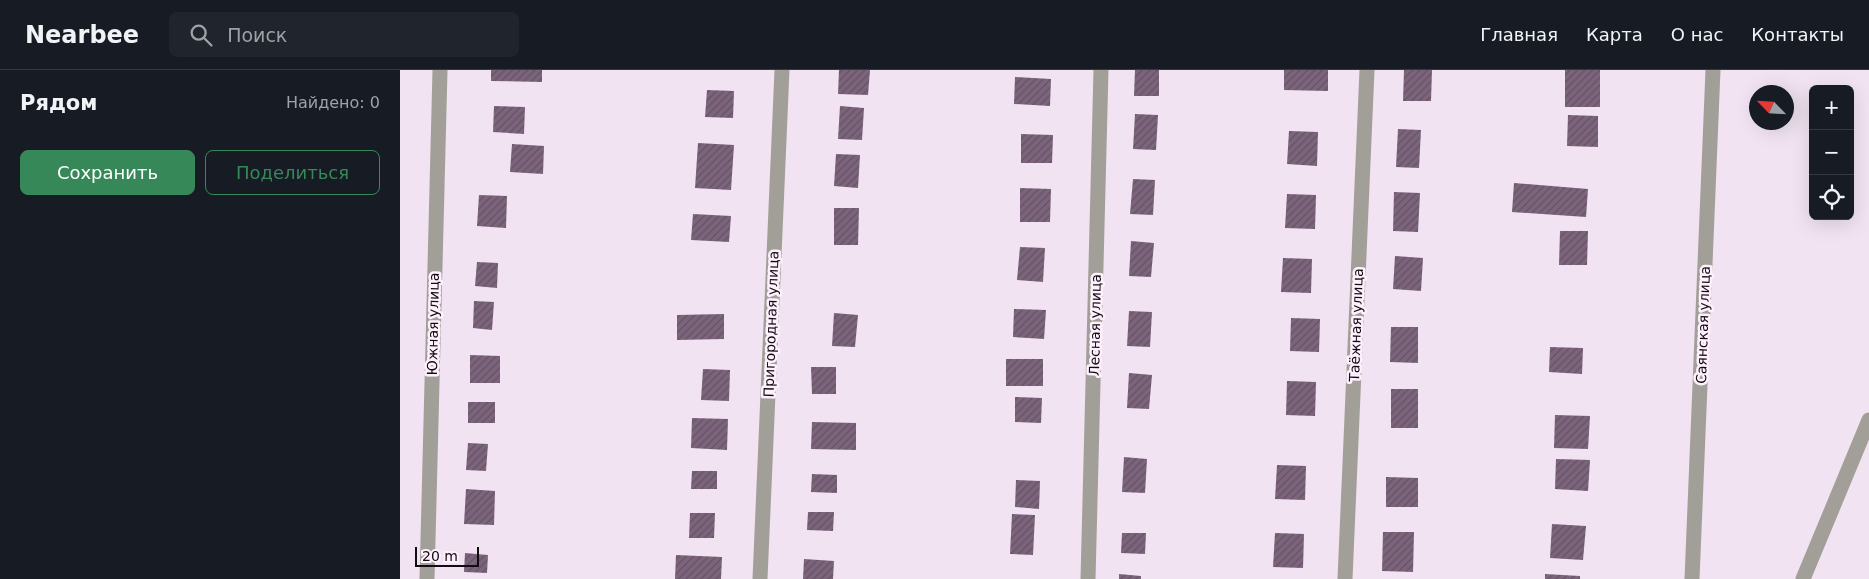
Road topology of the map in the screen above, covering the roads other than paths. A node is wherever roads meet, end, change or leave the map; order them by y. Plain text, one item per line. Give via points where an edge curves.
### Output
1 (440, 70) edge
2 (782, 70) edge
3 (1101, 70) edge
4 (1367, 70) edge
5 (1713, 70) edge
6 (1869, 420) edge
7 (427, 579) edge
8 (760, 579) edge
9 (1088, 579) edge
10 (1345, 579) edge
11 (1692, 579) edge
12 (1803, 579) edge

1 - 7 street, Южная улица
2 - 8 street, Пригородная улица
3 - 9 street, Лесная улица
4 - 10 street, Таёжная улица
5 - 11 street, Саянская улица
6 - 12 street

